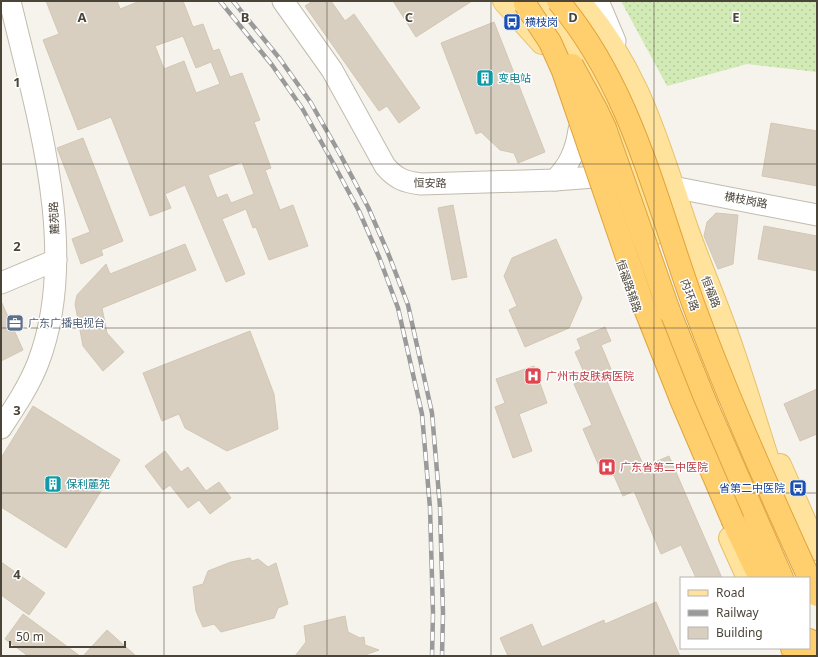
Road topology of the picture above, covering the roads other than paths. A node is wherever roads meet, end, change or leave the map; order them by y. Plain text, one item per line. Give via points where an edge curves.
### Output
1 (10, 1) edge
2 (283, 1) edge
3 (504, 1) edge
4 (558, 1) edge
5 (579, 1) edge
6 (598, 1) edge
7 (529, 2) edge
8 (626, 67) junction
9 (589, 68) junction
10 (563, 81) junction
11 (579, 130) junction
12 (594, 177) junction
13 (555, 180) junction
14 (636, 181) junction
15 (674, 187) junction
16 (817, 215) edge
17 (56, 260) junction
18 (1, 283) edge
19 (734, 353) junction
20 (1, 428) edge
21 (817, 549) edge
22 (748, 577) edge
23 (760, 577) edge
24 (783, 577) edge
25 (783, 577) edge
26 (809, 577) edge
27 (810, 580) edge
28 (817, 595) edge
29 (810, 638) edge
30 (810, 642) edge
31 (816, 655) edge

1 - 17 street, 麓苑路 via 42,134 52,195
2 - 13 street, 恒安路 via 332,70 385,166 396,177 405,182 421,184
3 - 10 main road, 恒福路辅路 via 545,47
4 - 26 highway, 内环路, bridge via 571,15 602,61 626,111 704,332 774,503
5 - 8 main road, 恒福路 via 607,36
6 - 8 street
7 - 9 main road via 564,28
7 - 23 highway, bridge via 563,71 642,301 682,402
7 - 24 highway, bridge via 564,53 596,109 708,411
8 - 15 main road, 恒福路 via 655,131
9 - 10 street
9 - 14 main road via 608,107
10 - 11 main road, 恒福路辅路
11 - 12 main road, 恒福路辅路
11 - 13 street via 571,161
12 - 13 street, 恒安路
12 - 14 street, 恒安路
12 - 22 main road, 恒福路辅路 via 673,403
14 - 15 street, 恒安路
14 - 25 main road via 712,402
15 - 16 street, 横枝岗路
15 - 19 main road, 恒福路
17 - 18 street
17 - 20 street, 麓苑路 via 48,334 41,356 24,392
19 - 21 main road
19 - 28 main road, 恒福路 via 791,527
27 - 28 highway, 内环路, bridge
29 - 31 main road
30 - 31 highway

